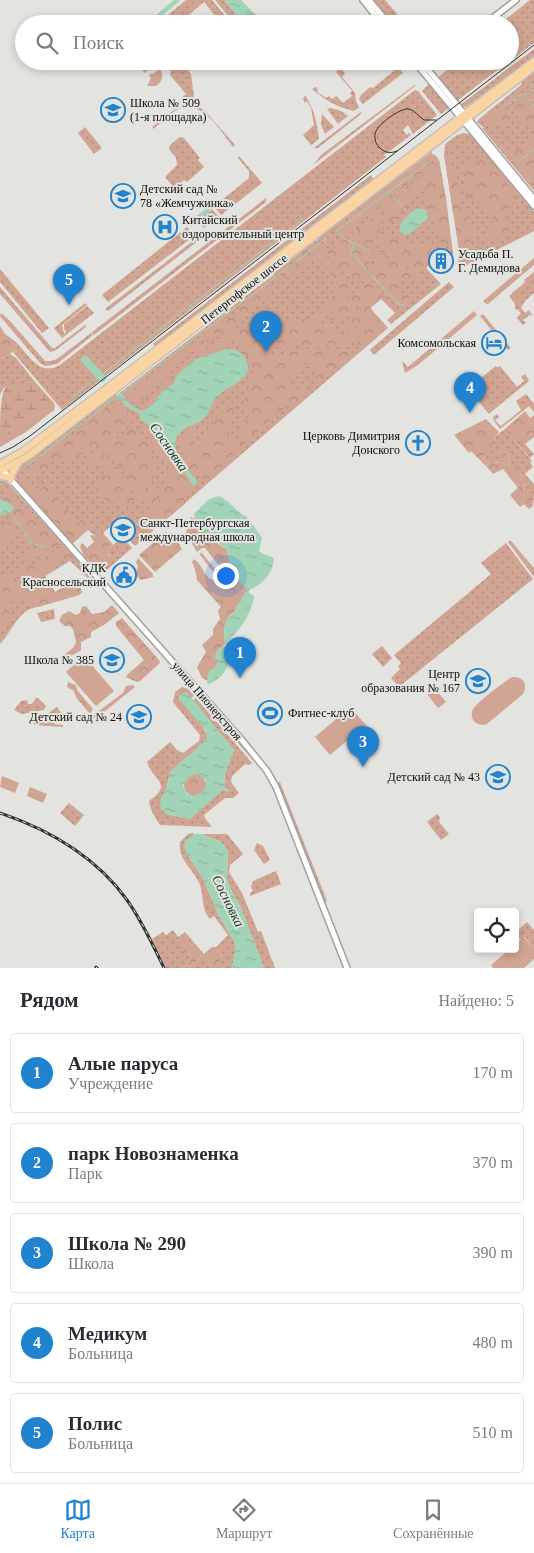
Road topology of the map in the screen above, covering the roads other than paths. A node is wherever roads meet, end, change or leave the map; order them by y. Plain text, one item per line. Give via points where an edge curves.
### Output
1 (362, 0) edge
2 (369, 0) edge
3 (516, 0) edge
4 (374, 15) edge
5 (382, 15) edge
6 (497, 15) edge
7 (534, 61) edge
8 (534, 67) edge
9 (425, 70) edge
10 (464, 118) junction
11 (534, 199) edge
12 (534, 206) edge
13 (19, 462) junction
14 (3, 472) edge
15 (347, 968) edge

1 - 4 street
2 - 5 street
3 - 6 street
7 - 10 main road, Петергофское шоссе
8 - 10 main road, Петергофское шоссе
9 - 10 street
10 - 11 street
10 - 12 street
10 - 13 main road, Петергофское шоссе
10 - 14 main road, Петергофское шоссе via 10,459
13 - 14 main road, Петергофское шоссе
13 - 14 main road via 10,475
14 - 15 street, улица Пионерстроя via 266,771 276,787

